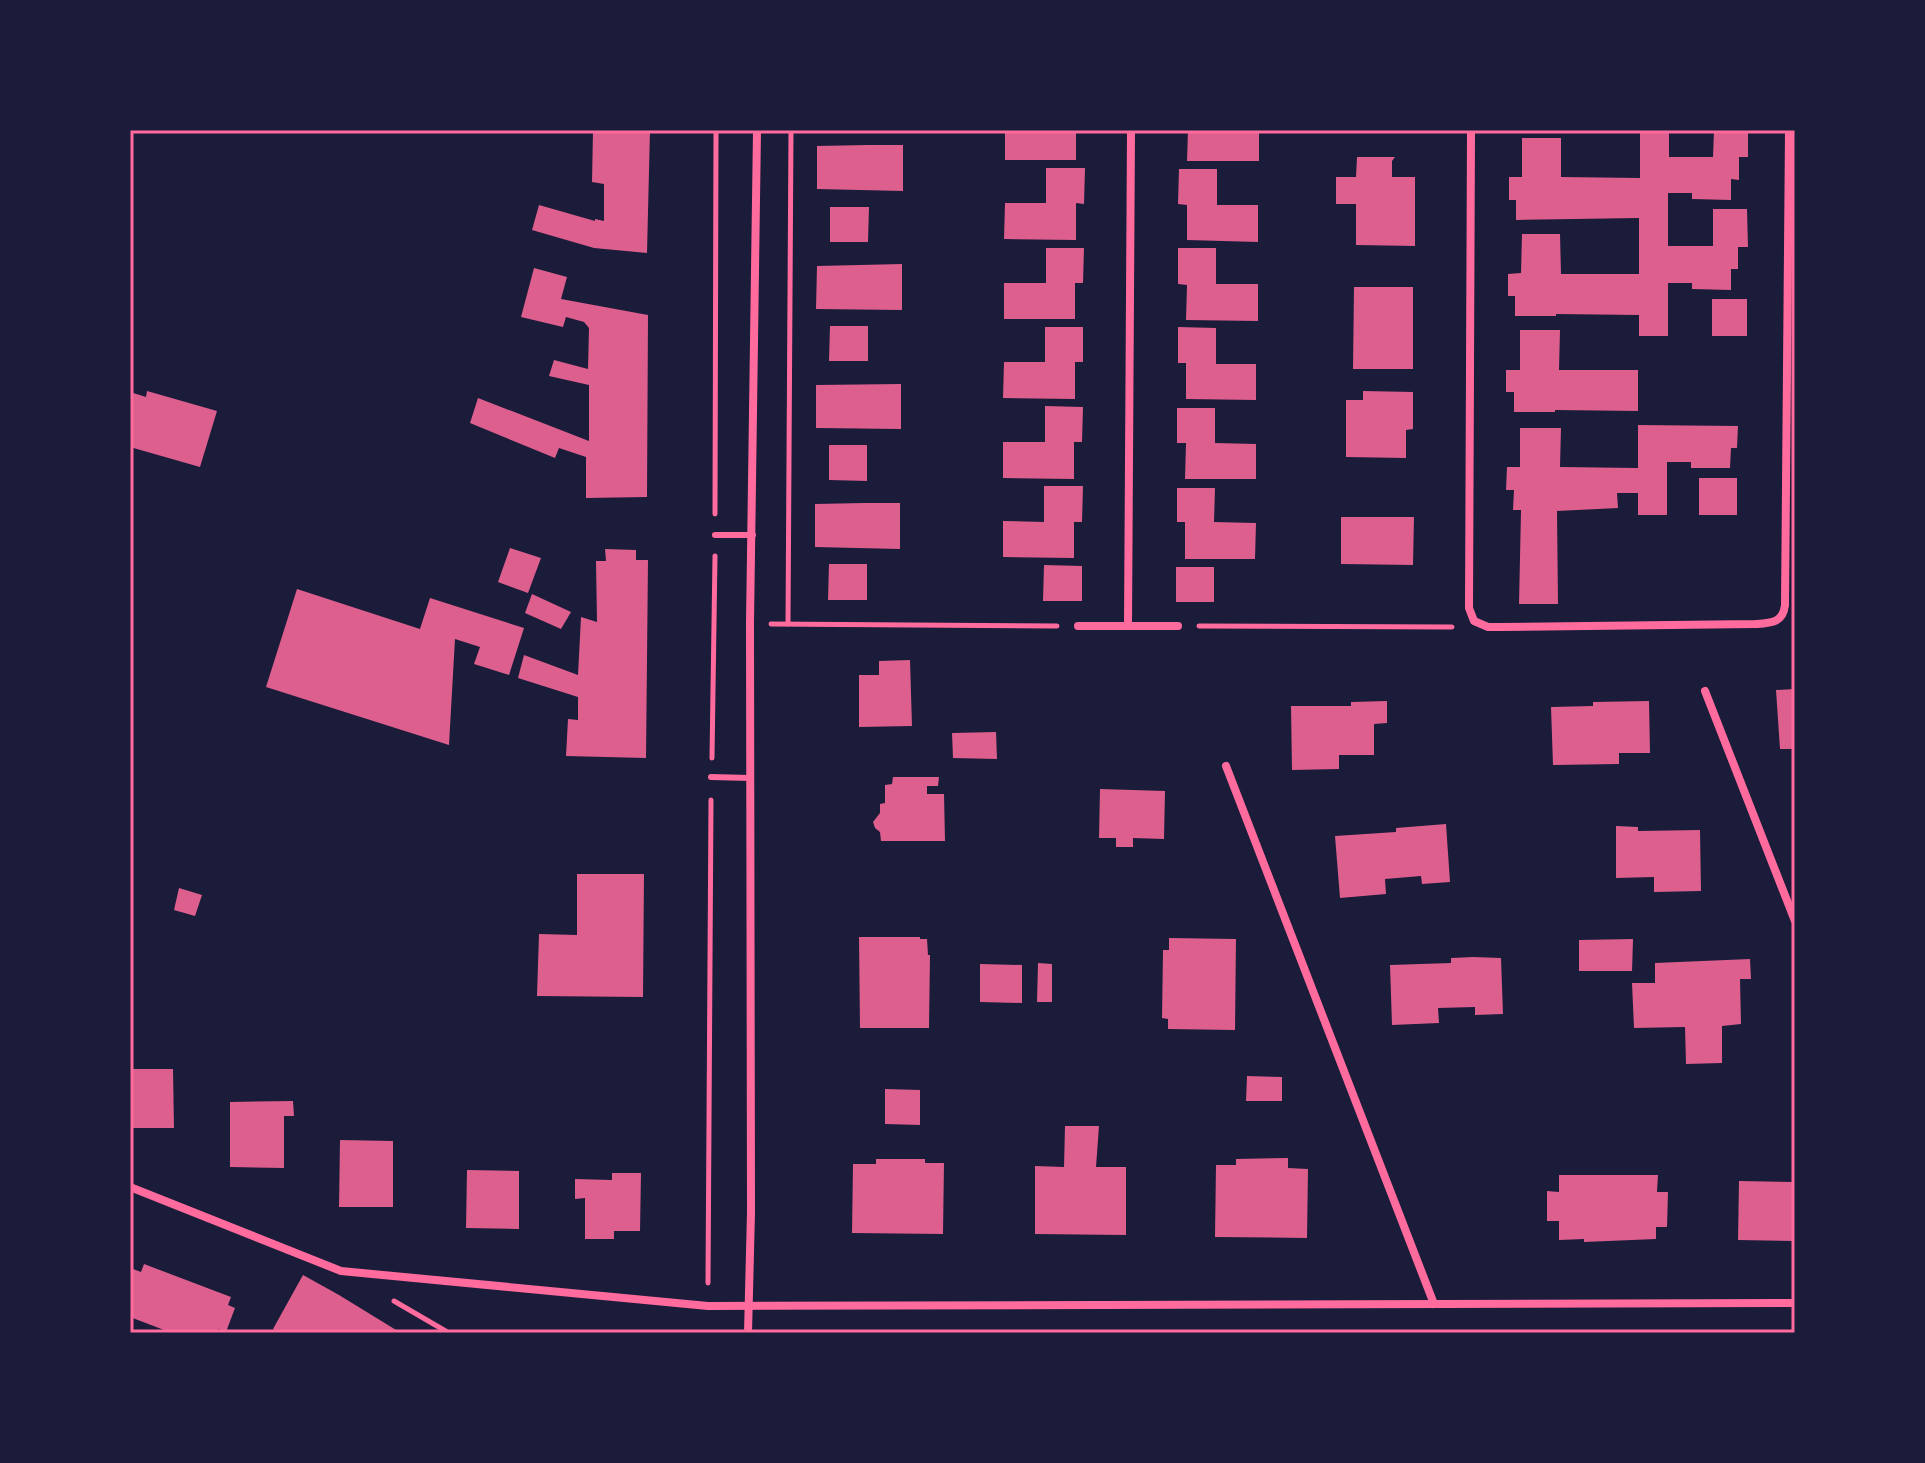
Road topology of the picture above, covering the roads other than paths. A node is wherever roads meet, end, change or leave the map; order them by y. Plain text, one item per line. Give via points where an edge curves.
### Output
1 (757, 130) edge
2 (1131, 130) edge
3 (1471, 130) edge
4 (1789, 130) edge
5 (715, 535) road end
6 (753, 535) junction
7 (1078, 626) road end
8 (1128, 626) junction
9 (1178, 626) road end
10 (1705, 691) dead end
11 (1226, 766) dead end
12 (711, 777) road end
13 (750, 778) junction
14 (1795, 921) edge
15 (130, 1187) edge
16 (1795, 1303) edge
17 (1434, 1304) junction
18 (748, 1306) junction
19 (748, 1333) edge

1 - 6 street
2 - 8 street
3 - 4 street via 1469,601 1474,621 1488,627 1780,620 1785,605
5 - 6 lane
6 - 13 street
7 - 8 street
8 - 9 street
10 - 14 street
11 - 17 street
12 - 13 lane
13 - 18 street
15 - 18 street via 341,1271
16 - 17 street
17 - 18 street
18 - 19 street

